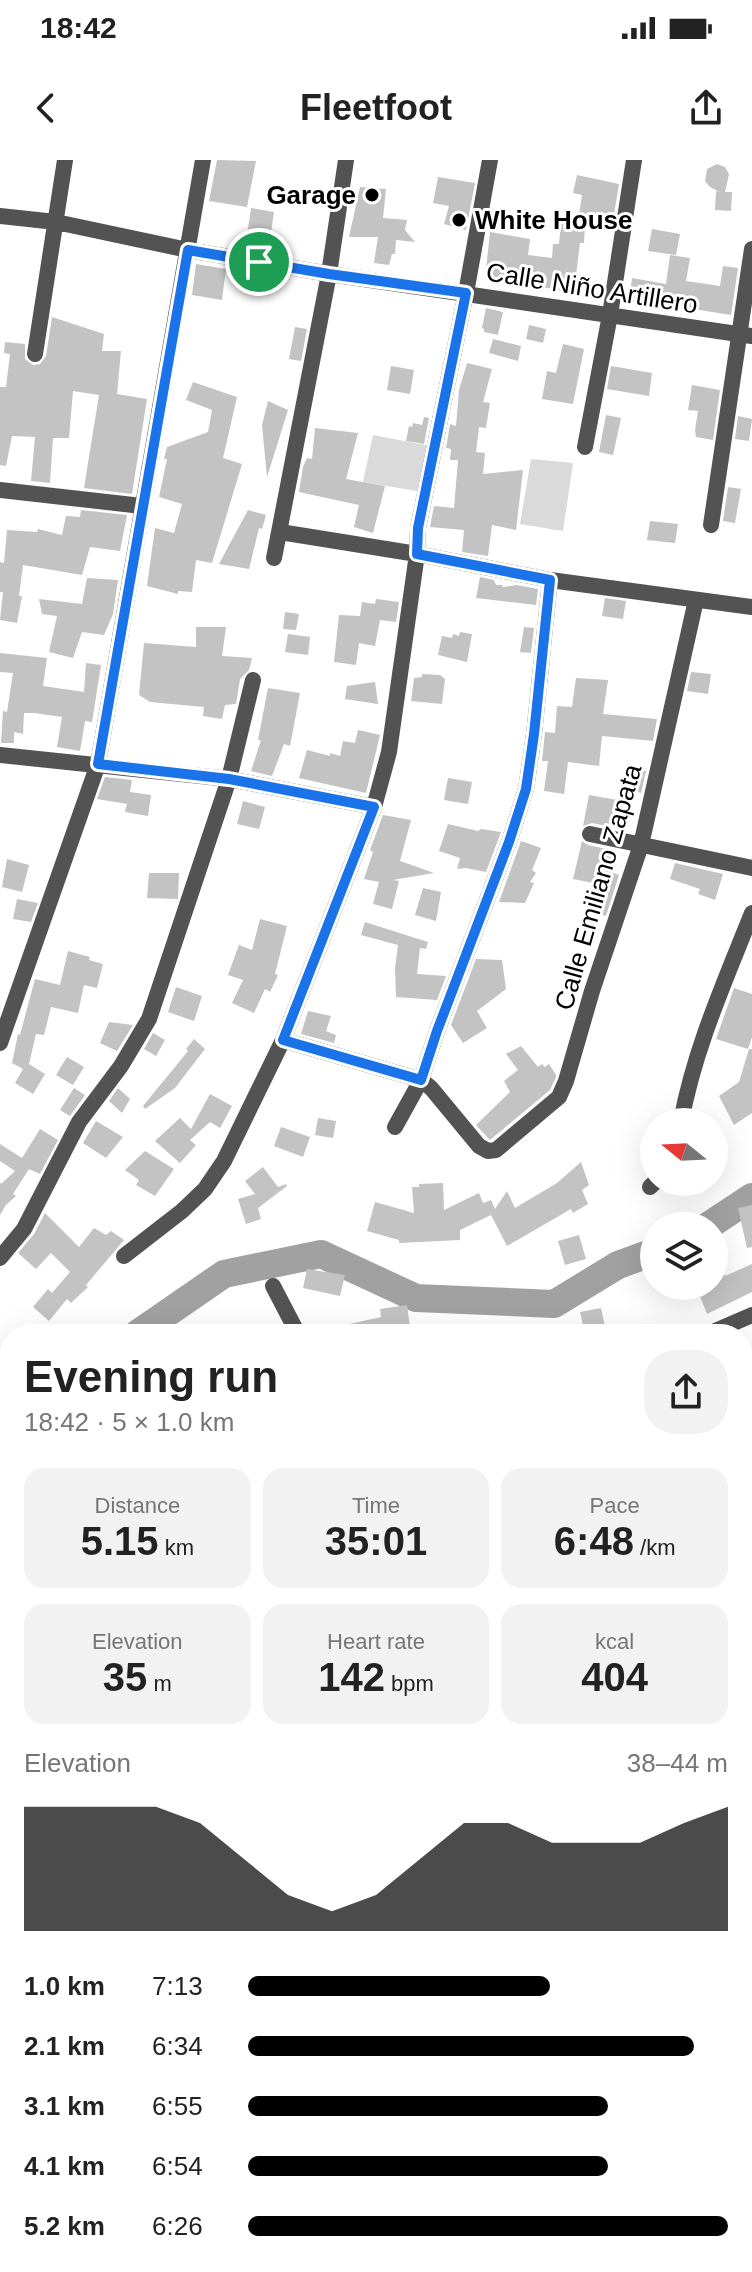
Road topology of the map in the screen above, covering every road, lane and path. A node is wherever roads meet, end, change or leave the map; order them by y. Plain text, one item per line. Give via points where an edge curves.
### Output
1 (65, 160) edge
2 (203, 160) edge
3 (346, 160) edge
4 (490, 160) edge
5 (634, 160) edge
6 (0, 216) edge
7 (56, 222) junction
8 (752, 249) edge
9 (188, 250) junction
10 (329, 274) junction
11 (466, 293) junction
12 (610, 315) junction
13 (745, 335) edge
14 (35, 354) dead end
15 (585, 447) dead end
16 (0, 490) edge
17 (142, 506) junction
18 (711, 525) dead end
19 (280, 532) junction
20 (417, 554) junction
21 (274, 558) dead end
22 (550, 580) junction
23 (696, 600) junction
24 (752, 607) edge
25 (253, 680) dead end
26 (0, 755) edge
27 (98, 764) junction
28 (229, 779) junction
29 (374, 807) junction
30 (590, 834) dead end
31 (641, 845) junction
32 (752, 868) edge
33 (752, 913) edge
34 (283, 1040) junction
35 (0, 1043) edge
36 (421, 1080) junction
37 (683, 1108) edge
38 (395, 1127) dead end
39 (124, 1256) dead end
40 (0, 1258) edge
41 (273, 1286) dead end
42 (752, 1315) edge
43 (293, 1324) edge
44 (731, 1324) edge

1 - 7 street
2 - 9 street
3 - 10 street
4 - 11 street
5 - 12 street
6 - 7 street, Calle Niño Artillero
7 - 9 street, Calle Niño Artillero
7 - 14 street
8 - 13 street
9 - 10 street, Calle Niño Artillero
9 - 17 street
10 - 11 street, Calle Niño Artillero
10 - 19 street
11 - 12 street, Calle Niño Artillero
11 - 20 street
12 - 13 street, Calle Niño Artillero
12 - 15 street
13 - 18 street
16 - 17 street
17 - 27 street
19 - 20 street
19 - 21 street
20 - 22 street
20 - 29 street via 389,752
22 - 23 street
22 - 36 street via 526,789
23 - 24 street
23 - 31 street, Calle Emiliano Zapata
25 - 28 street
26 - 27 street
27 - 28 street
27 - 35 street
28 - 29 street
28 - 40 street via 149,1019 79,1122 24,1229
29 - 34 street
30 - 31 street
31 - 32 street
31 - 36 street, Calle Emiliano Zapata via 559,1097 496,1150 488,1151
33 - 37 street via 713,1011
34 - 36 street
34 - 39 street via 205,1189
36 - 38 street
41 - 43 street
42 - 44 street

